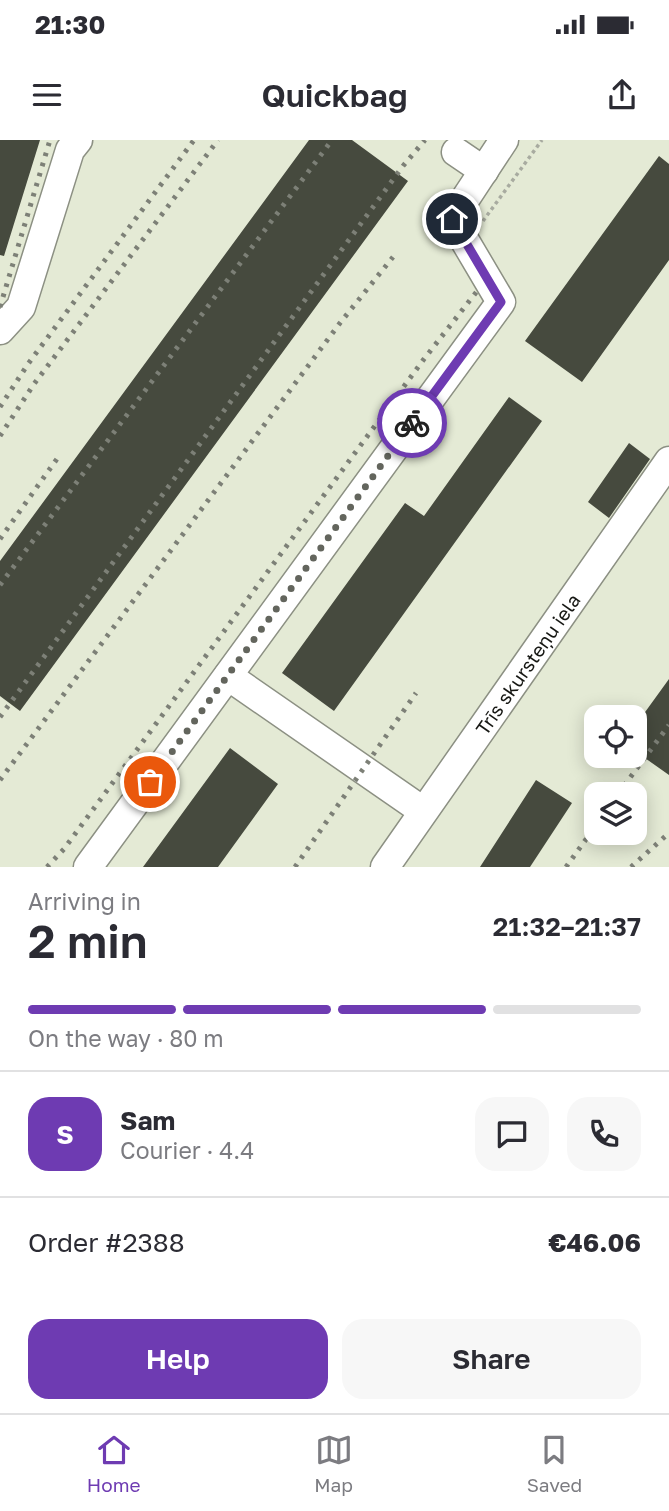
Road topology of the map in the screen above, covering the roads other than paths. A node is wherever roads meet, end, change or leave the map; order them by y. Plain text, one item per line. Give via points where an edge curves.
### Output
1 (78, 140) edge
2 (505, 140) edge
3 (456, 152) dead end
4 (484, 171) junction
5 (0, 330) edge
6 (669, 461) edge
7 (228, 676) junction
8 (423, 811) junction
9 (88, 867) edge
10 (385, 867) edge

1 - 5 street via 70,150 21,307
2 - 4 street
3 - 4 street
4 - 7 street via 452,219 501,302
6 - 8 street, Trīs skursteņu iela
7 - 8 street
7 - 9 street
8 - 10 street, Trīs skursteņu iela

